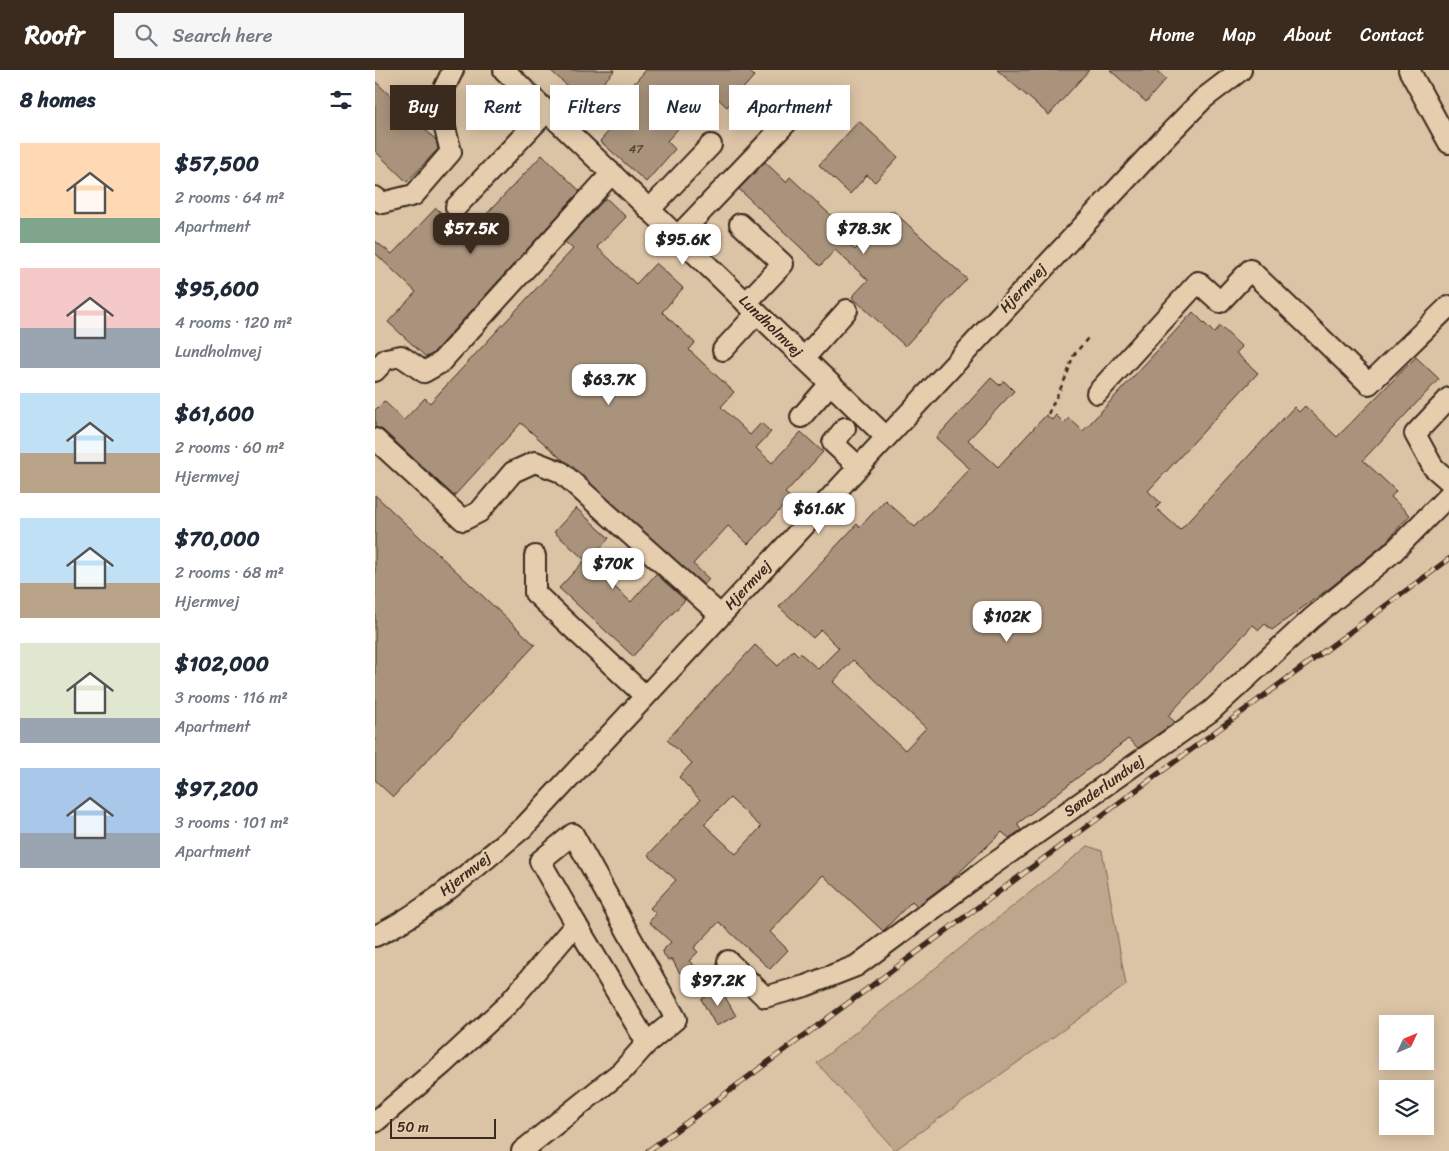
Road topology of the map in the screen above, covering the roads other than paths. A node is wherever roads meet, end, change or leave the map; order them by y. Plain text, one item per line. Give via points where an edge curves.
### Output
1 (453, 70) edge
2 (504, 70) edge
3 (1222, 70) edge
4 (1241, 70) edge
5 (1409, 70) edge
6 (1203, 99) junction
7 (547, 111) junction
8 (779, 130) edge
9 (1449, 143) edge
10 (711, 145) dead end
11 (611, 174) junction
12 (375, 197) edge
13 (456, 207) dead end
14 (649, 210) junction
15 (740, 224) dead end
16 (677, 237) junction
17 (1449, 307) edge
18 (752, 308) junction
19 (847, 310) dead end
20 (723, 350) dead end
21 (804, 358) junction
22 (375, 371) edge
23 (830, 384) junction
24 (1097, 393) dead end
25 (1449, 398) edge
26 (801, 417) dead end
27 (845, 428) dead end
28 (886, 437) junction
29 (375, 439) edge
30 (859, 467) junction
31 (1449, 481) edge
32 (1449, 494) edge
33 (535, 556) dead end
34 (721, 615) junction
35 (645, 696) junction
36 (575, 924) junction
37 (375, 936) edge
38 (728, 961) dead end
39 (647, 1043) junction
40 (375, 1122) edge
41 (522, 1151) edge

1 - 12 street via 438,101 451,152 414,195 382,203
2 - 7 street, Lundholmvej
3 - 6 street, Hjermvej
4 - 6 street, Hjermvej
5 - 9 street
6 - 28 street, Hjermvej
7 - 11 street, Lundholmvej
7 - 13 street
8 - 16 street
10 - 14 street
11 - 14 street, Lundholmvej
11 - 22 street via 440,363 424,372 401,356 386,359
14 - 16 street, Lundholmvej
15 - 18 street via 783,264
16 - 18 street, Lundholmvej
17 - 24 street via 1369,384 1250,270 1220,302 1198,282
18 - 20 street
18 - 21 street, Lundholmvej
19 - 21 street
21 - 23 street, Lundholmvej
23 - 26 street
23 - 28 street, Lundholmvej
25 - 31 street via 1415,434 1433,467
27 - 30 street via 833,443
28 - 30 street, Hjermvej
29 - 34 street via 463,520 479,512 513,472 535,462 561,472
30 - 34 street, Hjermvej
32 - 38 street, Sønderlundvej via 1393,552 1312,618 1211,711 989,867 856,966 805,986 765,996
33 - 35 street via 535,593
34 - 35 street, Hjermvej
35 - 37 street, Hjermvej via 523,827 397,926
36 - 39 street
36 - 39 street via 540,861 573,834 675,1019
36 - 40 street via 508,1004
39 - 41 street via 622,1071

